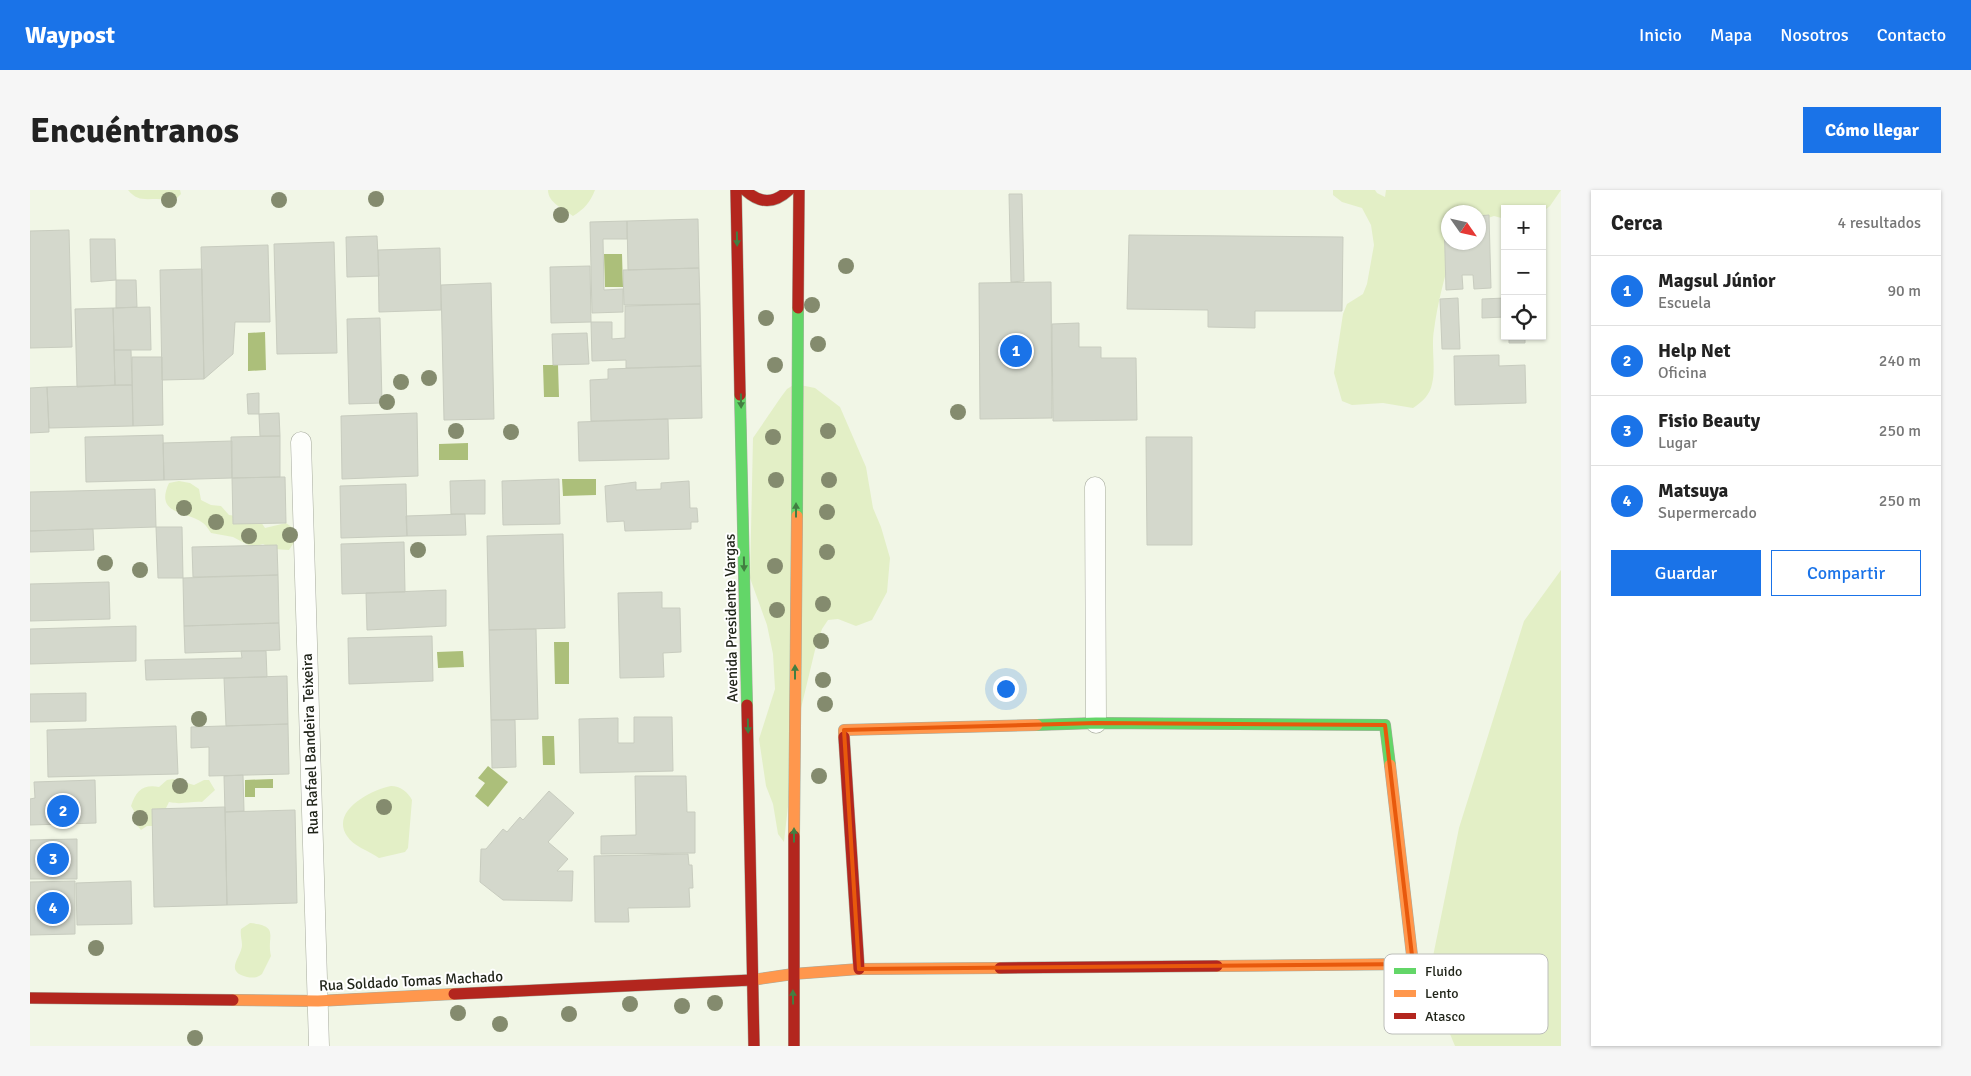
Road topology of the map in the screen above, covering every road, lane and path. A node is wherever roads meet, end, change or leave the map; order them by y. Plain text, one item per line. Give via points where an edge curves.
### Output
1 (736, 190) edge
2 (745, 190) edge
3 (789, 190) edge
4 (798, 190) edge
5 (302, 442) dead end
6 (1095, 487) dead end
7 (1096, 723) junction
8 (1411, 954) edge
9 (1384, 964) edge
10 (859, 968) junction
11 (793, 974) junction
12 (753, 980) junction
13 (30, 998) edge
14 (318, 1001) junction
15 (319, 1046) edge
16 (754, 1046) edge
17 (794, 1046) edge

1 -> 12 street, Avenida Presidente Vargas
2 - 3 street via 766,202 780,199
11 -> 4 street
5 - 14 street, Rua Rafael Bandeira Teixeira
6 - 7 street
7 - 8 street, Rua Soldado Tomas Machado via 1385,725
7 - 10 street via 844,730
9 - 10 street, Rua Soldado Tomas Machado
10 - 11 street, Rua Soldado Tomas Machado
11 - 12 street, Rua Soldado Tomas Machado
17 -> 11 street
12 - 14 street, Rua Soldado Tomas Machado
12 - 16 street, Avenida Presidente Vargas
13 - 14 street, Rua Soldado Tomas Machado
14 - 15 street, Rua Rafael Bandeira Teixeira

